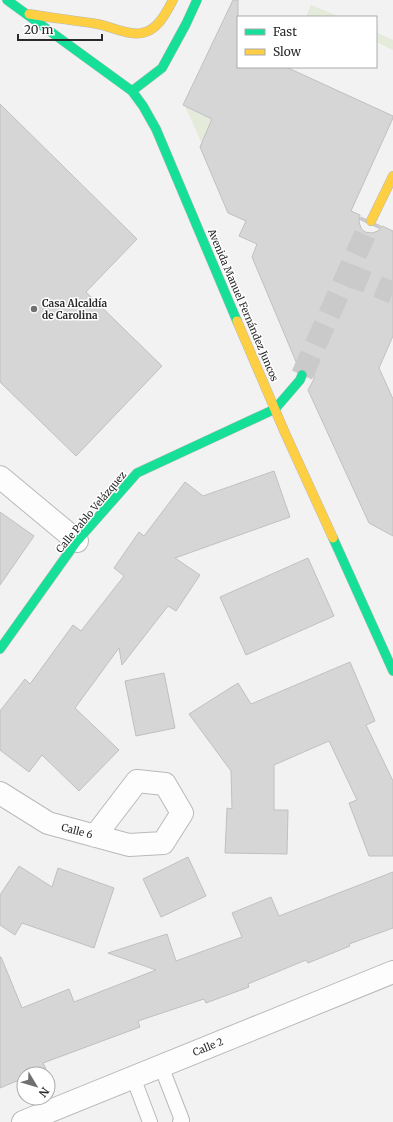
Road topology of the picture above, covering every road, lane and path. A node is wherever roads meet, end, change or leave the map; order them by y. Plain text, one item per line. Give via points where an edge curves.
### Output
1 (7, 0) edge
2 (173, 0) edge
3 (197, 0) edge
4 (24, 14) junction
5 (132, 91) junction
6 (393, 176) edge
7 (371, 221) tunnel mouth
8 (302, 375) tunnel mouth
9 (275, 409) junction
10 (0, 477) edge
11 (77, 541) junction
12 (0, 649) edge
13 (392, 668) edge
14 (0, 793) edge
15 (95, 836) junction
16 (393, 972) edge
17 (161, 1066) junction
18 (134, 1077) junction
19 (23, 1122) edge
20 (150, 1122) edge
21 (180, 1122) edge

1 - 4 street, Avenida Manuel Fernández Juncos
2 - 4 street via 164,17 154,27 141,33
3 - 5 street via 162,68
4 - 5 street, Avenida Manuel Fernández Juncos
5 - 9 street, Avenida Manuel Fernández Juncos via 156,130
6 - 7 street
8 - 9 street
9 - 11 street, Calle Pablo Velázquez via 137,473
9 - 13 street, Avenida Manuel Fernández Juncos
10 - 11 street
11 - 12 street, Calle Pablo Velázquez
14 - 15 street, Calle 6 via 48,823
15 - 15 street, Calle 6 via 129,845 162,843 182,813 165,784 137,781
16 - 17 street, Calle 2
17 - 18 street, Calle 2
17 - 21 lane via 182,1120
18 - 19 street, Calle 2
18 - 20 lane

